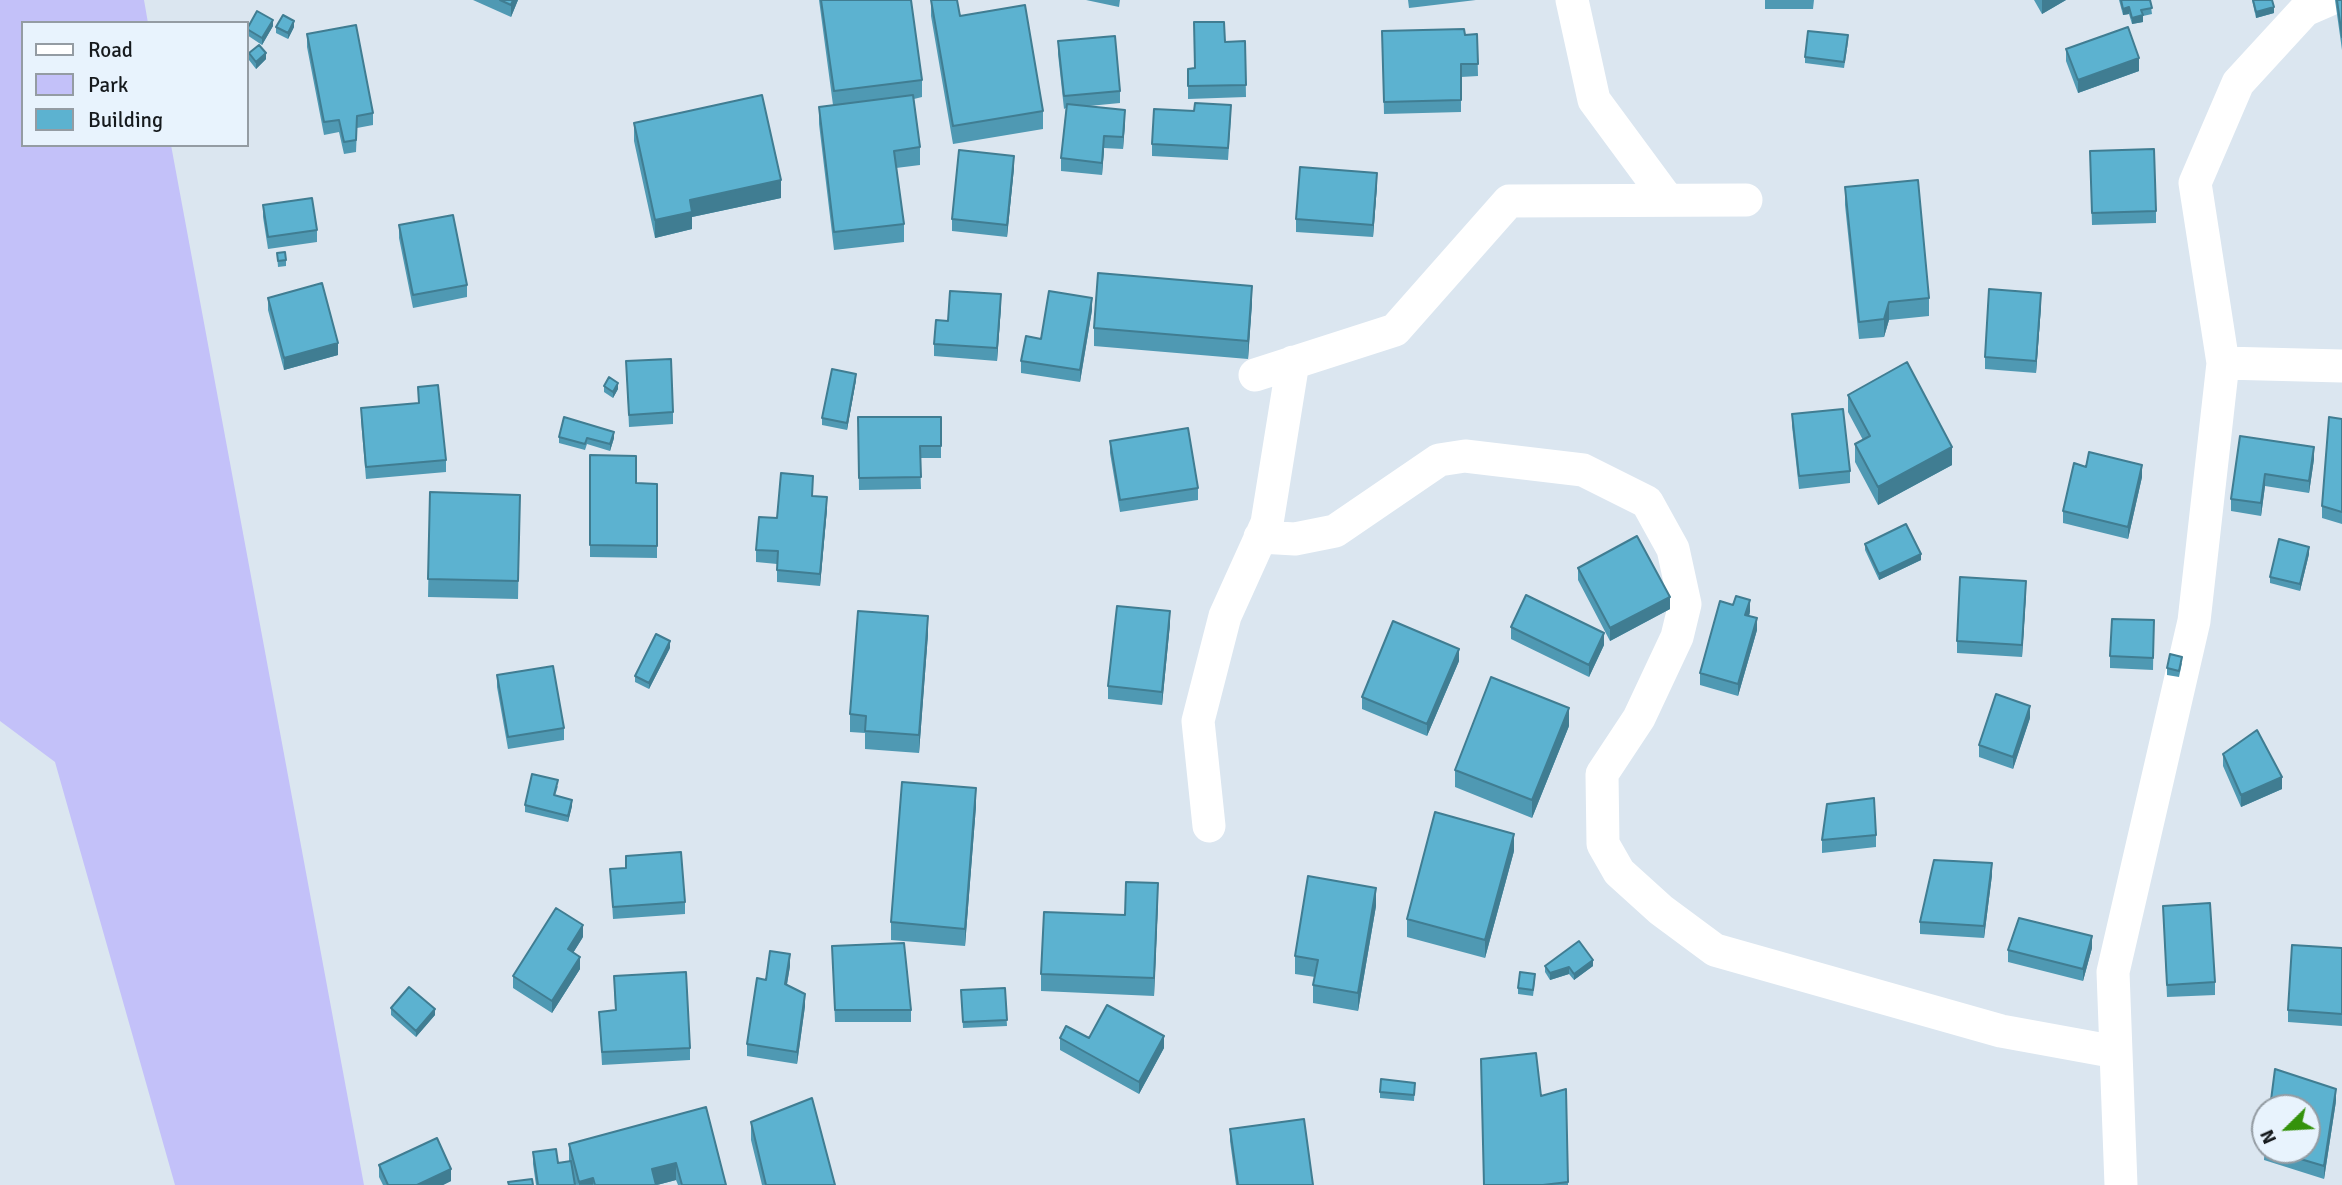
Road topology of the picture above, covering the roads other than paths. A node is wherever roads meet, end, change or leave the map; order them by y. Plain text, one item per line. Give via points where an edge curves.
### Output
1 (1572, 0) edge
2 (2328, 0) edge
3 (1667, 199) junction
4 (1746, 200) dead end
5 (1293, 362) junction
6 (2223, 363) junction
7 (2342, 366) edge
8 (1255, 374) dead end
9 (1260, 537) junction
10 (1209, 826) dead end
11 (2116, 1052) junction
12 (2121, 1185) edge

1 - 3 street via 1594,100
2 - 6 street via 2305,10 2238,83 2195,183
3 - 4 street
3 - 5 street via 1508,201 1395,330
5 - 8 street
5 - 9 street via 1269,509
6 - 7 street
6 - 11 street via 2194,621 2113,972
9 - 10 street via 1225,616 1198,721
9 - 11 street via 1295,539 1335,531 1439,460 1465,456 1583,470 1647,502 1673,549 1685,604 1677,637 1639,718 1602,774 1603,844 1619,872 1715,950 2001,1031
11 - 12 street

